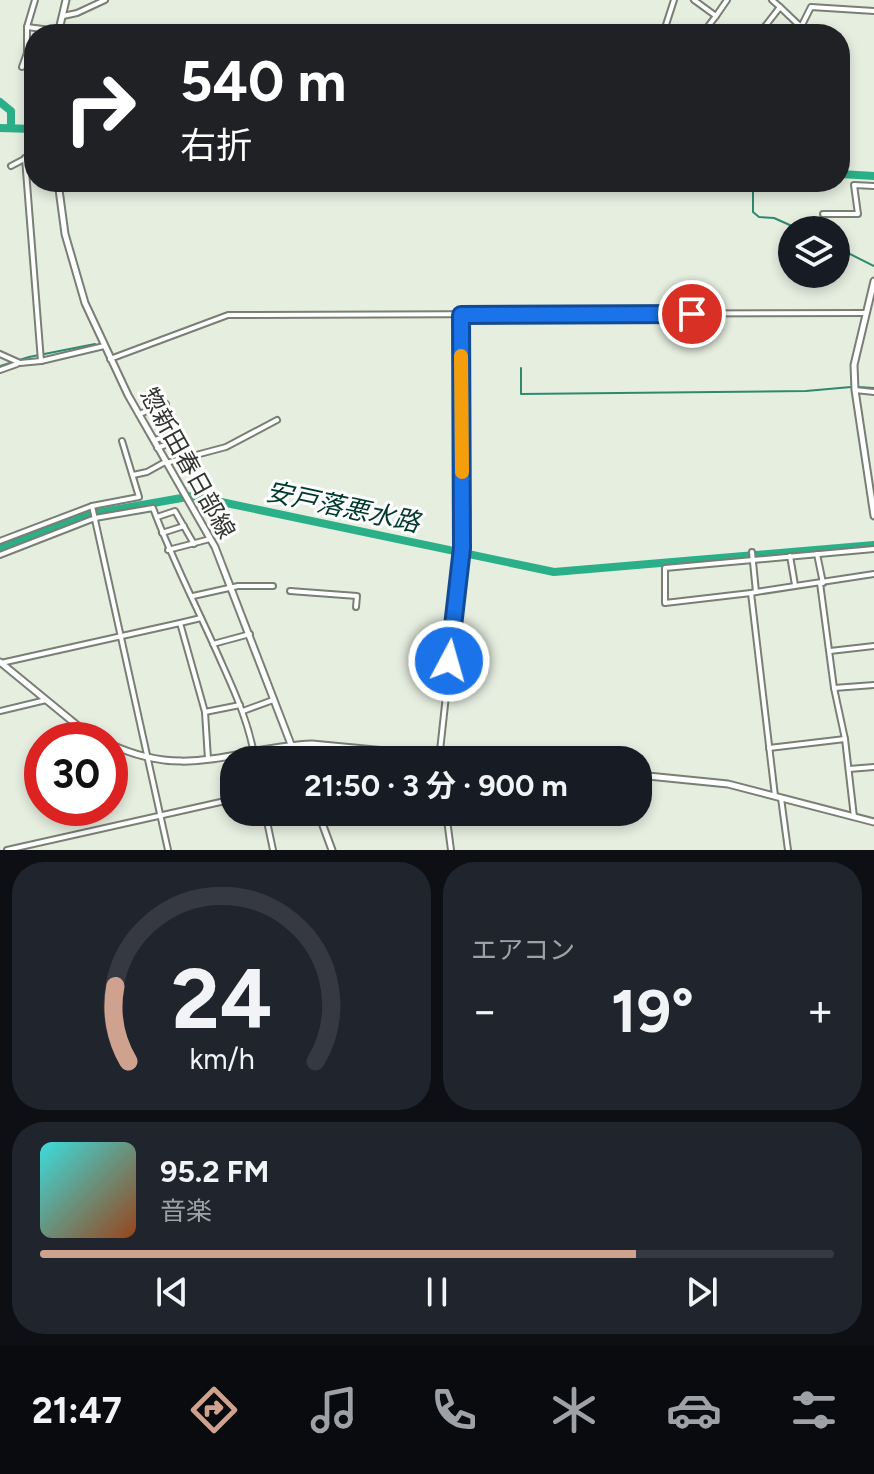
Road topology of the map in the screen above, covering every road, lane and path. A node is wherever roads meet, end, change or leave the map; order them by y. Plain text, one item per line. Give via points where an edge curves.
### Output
1 (35, 0) edge
2 (66, 0) edge
3 (105, 0) edge
4 (674, 0) edge
5 (694, 0) edge
6 (727, 0) edge
7 (772, 0) edge
8 (780, 7) junction
9 (874, 11) edge
10 (61, 16) junction
11 (716, 16) junction
12 (28, 24) edge
13 (60, 24) edge
14 (666, 24) edge
15 (710, 24) edge
16 (767, 24) edge
17 (798, 24) edge
18 (802, 24) edge
19 (24, 61) edge
20 (22, 67) dead end
21 (24, 159) edge
22 (11, 166) dead end
23 (874, 186) edge
24 (28, 192) edge
25 (60, 192) edge
26 (823, 214) dead end
27 (874, 281) edge
28 (866, 313) junction
29 (461, 315) junction
30 (104, 346) junction
31 (0, 354) edge
32 (110, 359) junction
33 (41, 361) junction
34 (20, 363) junction
35 (0, 370) edge
36 (855, 390) junction
37 (874, 392) edge
38 (166, 404) dead end
39 (139, 414) junction
40 (277, 420) dead end
41 (179, 432) dead end
42 (182, 439) dead end
43 (122, 441) dead end
44 (154, 441) junction
45 (157, 448) junction
46 (166, 462) junction
47 (133, 475) junction
48 (92, 506) junction
49 (874, 516) edge
50 (157, 517) junction
51 (95, 518) junction
52 (184, 526) junction
53 (162, 533) junction
54 (210, 539) junction
55 (0, 541) edge
56 (194, 544) junction
57 (874, 549) edge
58 (168, 550) junction
59 (752, 552) dead end
60 (817, 554) junction
61 (0, 555) edge
62 (790, 556) junction
63 (752, 560) junction
64 (874, 574) edge
65 (822, 583) junction
66 (273, 586) dead end
67 (795, 586) junction
68 (232, 587) junction
69 (290, 591) dead end
70 (753, 592) junction
71 (193, 596) junction
72 (356, 607) dead end
73 (202, 618) junction
74 (180, 623) junction
75 (250, 634) junction
76 (120, 636) junction
77 (213, 644) junction
78 (874, 646) edge
79 (830, 651) junction
80 (0, 662) edge
81 (874, 685) edge
82 (834, 688) junction
83 (46, 700) junction
84 (273, 700) junction
85 (240, 705) junction
86 (0, 711) edge
87 (243, 711) junction
88 (205, 712) junction
89 (76, 722) edge
90 (845, 739) junction
91 (291, 745) junction
92 (252, 746) edge
93 (288, 746) edge
94 (330, 746) edge
95 (439, 746) edge
96 (769, 748) junction
97 (128, 750) edge
98 (147, 757) junction
99 (220, 760) edge
100 (208, 761) junction
101 (874, 767) edge
102 (849, 769) junction
103 (652, 776) edge
104 (778, 797) junction
105 (220, 802) edge
106 (160, 816) junction
107 (854, 817) junction
108 (874, 822) edge
109 (268, 826) edge
110 (323, 826) edge
111 (448, 826) edge
112 (7, 850) edge
113 (168, 850) edge
114 (273, 850) edge
115 (332, 850) edge
116 (451, 850) edge
117 (788, 850) edge

1 - 12 street
2 - 10 street
3 - 10 street
4 - 14 street
5 - 11 street
6 - 11 street
7 - 8 street
8 - 16 street
8 - 17 street
9 - 18 street via 811,7
10 - 13 street
11 - 15 street
19 - 20 street
21 - 22 street
23 - 26 street via 854,185 858,214
24 - 33 street
25 - 30 street, 惣新田春日部線 via 73,265
27 - 28 street
28 - 29 street
28 - 36 street via 854,365
29 - 32 street via 228,315
29 - 95 street via 462,548
30 - 32 street, 惣新田春日部線
30 - 33 street
31 - 34 street
32 - 39 street, 惣新田春日部線
33 - 34 street
34 - 35 street
36 - 37 street
36 - 49 street
38 - 39 street
39 - 44 street, 惣新田春日部線
40 - 46 street via 226,447
41 - 44 street
42 - 45 street
43 - 47 street
44 - 45 street, 惣新田春日部線
45 - 46 street, 惣新田春日部線
46 - 47 street
46 - 54 street, 惣新田春日部線
47 - 48 street via 139,497
48 - 51 street
48 - 55 street
50 - 51 street via 153,508
50 - 52 street via 175,511
50 - 53 street
51 - 61 street
51 - 76 street
52 - 53 street
52 - 56 street
53 - 58 street
54 - 56 street
54 - 68 street, 惣新田春日部線
56 - 58 street
57 - 60 street
58 - 71 street
59 - 63 street
60 - 62 street
60 - 65 street
62 - 63 street
62 - 67 street
63 - 70 street
63 - 70 street via 665,568 665,603
64 - 65 street
65 - 67 street
65 - 79 street
66 - 68 street
67 - 70 street
68 - 71 street
68 - 75 street, 惣新田春日部線
69 - 72 street via 357,596
70 - 96 street
71 - 73 street
73 - 74 street
73 - 77 street
74 - 76 street
74 - 88 street
75 - 77 street
75 - 84 street, 惣新田春日部線
76 - 80 street
76 - 98 street
77 - 85 street
78 - 79 street
79 - 82 street
80 - 83 street
81 - 82 street
82 - 90 street
83 - 86 street
83 - 89 street
84 - 87 street
84 - 91 street, 惣新田春日部線
85 - 87 street
85 - 88 street
87 - 92 street
88 - 100 street
90 - 96 street
90 - 102 street
91 - 93 street
91 - 94 street
96 - 104 street
97 - 98 street
98 - 100 street
98 - 106 street
99 - 100 street
101 - 102 street
102 - 107 street
103 - 104 street via 728,784
104 - 107 street
104 - 117 street
105 - 106 street
106 - 112 street
106 - 113 street
107 - 108 street
109 - 114 street
110 - 115 street
111 - 116 street

